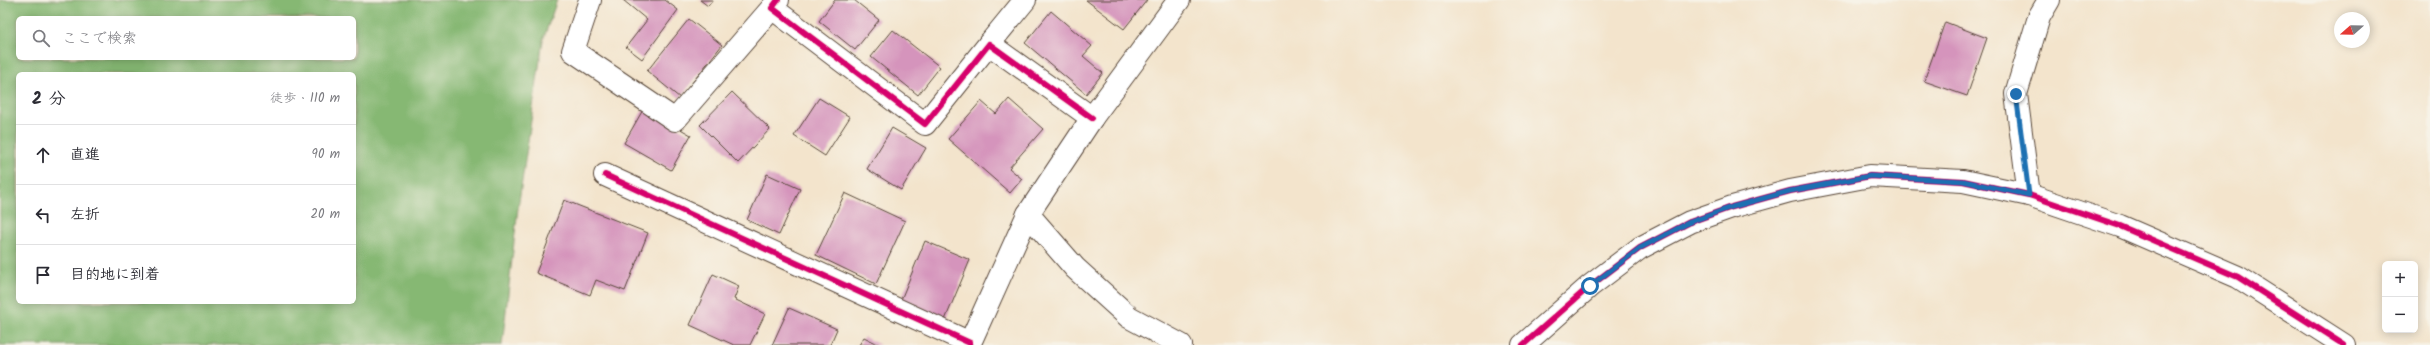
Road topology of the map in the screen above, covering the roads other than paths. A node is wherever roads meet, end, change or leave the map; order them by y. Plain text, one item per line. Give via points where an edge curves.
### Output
1 (590, 0) edge
2 (1025, 0) edge
3 (1180, 0) edge
4 (2049, 0) edge
5 (775, 4) edge
6 (989, 44) junction
7 (1092, 118) junction
8 (605, 176) dead end
9 (2029, 195) junction
10 (1028, 214) junction
11 (969, 344) edge
12 (1181, 345) edge
13 (1523, 345) edge
14 (2344, 345) edge

1 - 5 street via 573,51 675,120
2 - 6 street
3 - 7 street
4 - 9 street via 2039,17 2016,94
5 - 6 street via 925,124
6 - 7 street
7 - 10 street
8 - 11 street
9 - 13 street via 1963,181 1870,176 1790,191 1732,207 1690,222 1640,248 1590,286
9 - 14 street via 2120,226 2238,277
10 - 11 street
10 - 12 street via 1075,268 1129,317

